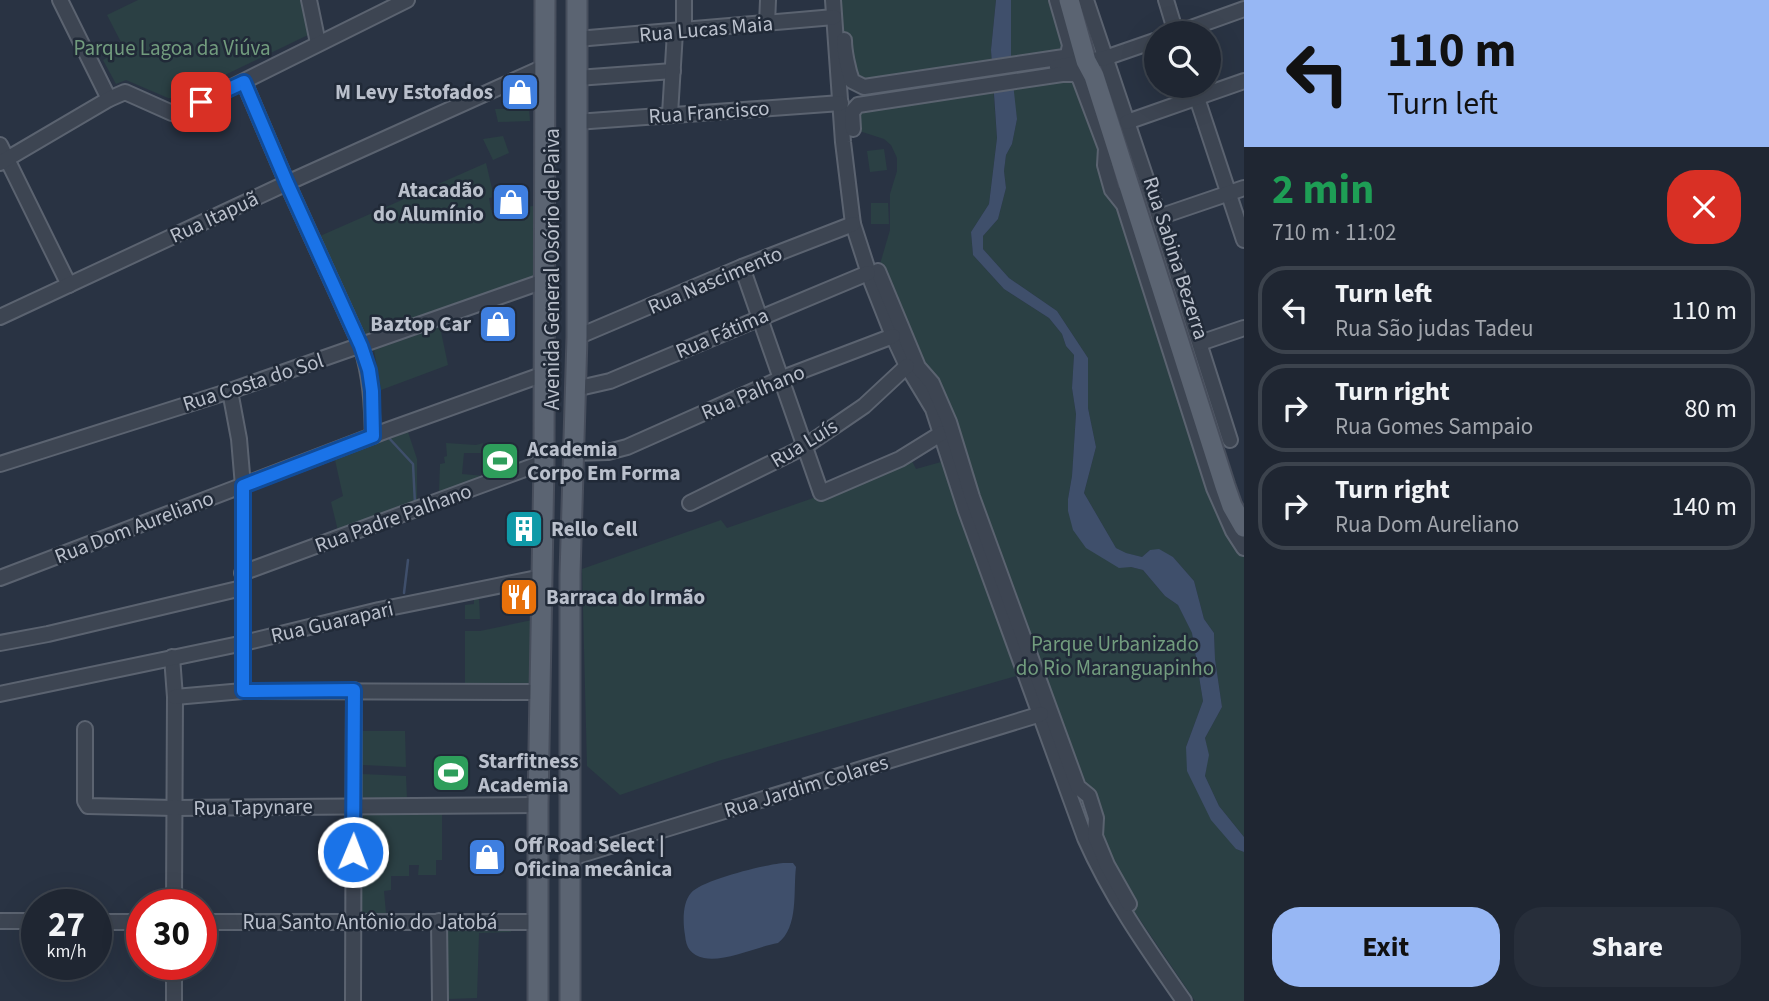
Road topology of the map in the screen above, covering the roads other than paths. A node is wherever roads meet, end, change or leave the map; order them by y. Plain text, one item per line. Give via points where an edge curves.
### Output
1 (60, 0) edge
2 (309, 0) edge
3 (407, 0) edge
4 (545, 0) edge
5 (577, 0) edge
6 (684, 0) edge
7 (768, 0) edge
8 (833, 0) edge
9 (841, 0) edge
10 (1057, 0) edge
11 (1069, 0) edge
12 (1086, 0) edge
13 (1166, 0) edge
14 (1244, 9) edge
15 (834, 17) junction
16 (1172, 21) edge
17 (1210, 21) edge
18 (768, 24) junction
19 (680, 31) junction
20 (577, 39) junction
21 (318, 43) junction
22 (1144, 44) edge
23 (1096, 60) junction
24 (544, 67) junction
25 (1048, 68) junction
26 (673, 71) junction
27 (577, 78) junction
28 (1244, 81) edge
29 (244, 82) junction
30 (942, 84) junction
31 (1221, 86) edge
32 (1181, 98) edge
33 (1197, 98) edge
34 (109, 99) junction
35 (841, 100) junction
36 (670, 114) junction
37 (576, 122) junction
38 (1127, 122) junction
39 (853, 129) dead end
40 (0, 145) edge
41 (4, 161) edge
42 (287, 183) junction
43 (1244, 188) edge
44 (1229, 193) junction
45 (1159, 217) junction
46 (853, 224) junction
47 (1244, 240) edge
48 (742, 267) junction
49 (873, 272) junction
50 (544, 281) junction
51 (69, 285) junction
52 (0, 317) edge
53 (760, 317) junction
54 (1244, 328) edge
55 (893, 336) junction
56 (577, 337) junction
57 (1200, 343) junction
58 (361, 346) junction
59 (907, 366) junction
60 (544, 374) junction
61 (780, 379) junction
62 (575, 389) junction
63 (230, 391) junction
64 (942, 433) junction
65 (1244, 435) edge
66 (373, 436) junction
67 (1221, 443) junction
68 (804, 447) junction
69 (572, 453) junction
70 (544, 463) junction
71 (0, 464) edge
72 (243, 486) junction
73 (690, 503) dead end
74 (1244, 527) edge
75 (1244, 548) edge
76 (0, 578) edge
77 (542, 578) junction
78 (242, 581) junction
79 (0, 643) edge
80 (244, 643) junction
81 (172, 657) junction
82 (354, 690) junction
83 (243, 691) junction
84 (540, 692) junction
85 (0, 694) edge
86 (175, 696) junction
87 (1041, 714) junction
88 (85, 729) dead end
89 (538, 805) junction
90 (354, 806) junction
91 (174, 808) junction
92 (571, 858) junction
93 (174, 889) edge
94 (0, 921) edge
95 (21, 921) edge
96 (352, 921) junction
97 (439, 921) junction
98 (217, 922) edge
99 (539, 922) junction
100 (174, 980) edge
101 (174, 1001) edge
102 (353, 1001) edge
103 (440, 1001) edge
104 (538, 1001) edge
105 (570, 1001) edge
106 (1184, 1001) edge
107 (1195, 1001) edge

1 - 34 street
2 - 21 street
3 - 21 street
4 - 24 main road, Avenida General Osório de Paiva
5 - 20 main road, Avenida General Osório de Paiva
6 - 19 street
7 - 18 street
8 - 15 street
9 - 30 street via 844,52 855,84
10 - 25 street via 1070,51
11 - 23 main road, Rua Sabina Bezerra
12 - 23 street
13 - 16 street
14 - 17 street
15 - 18 street, Rua Lucas Maia
15 - 35 street
18 - 19 street, Rua Lucas Maia
19 - 20 street, Rua Lucas Maia
19 - 26 street
20 - 27 main road, Avenida General Osório de Paiva
21 - 29 street
22 - 23 street, Rua Francisco
23 - 25 street, Rua Francisco
23 - 38 street
23 - 67 main road, Rua Sabina Bezerra via 1094,76
24 - 42 street, Rua Itapuã
24 - 50 main road, Avenida General Osório de Paiva
25 - 30 street, Rua Francisco
25 - 75 street via 1080,79 1105,148 1112,190 1124,205 1214,488
26 - 27 street
26 - 36 street
27 - 37 main road, Avenida General Osório de Paiva
28 - 31 street
29 - 34 street via 177,114 128,92
29 - 42 street
30 - 35 street, Rua Francisco
30 - 39 street via 858,105 852,112
32 - 38 street
33 - 44 street
34 - 41 street
35 - 36 street, Rua Francisco
35 - 46 street
36 - 37 street, Rua Francisco
37 - 56 main road, Avenida General Osório de Paiva
38 - 45 street
40 - 41 street
41 - 51 street
42 - 51 street, Rua Itapuã
42 - 58 street
43 - 44 street
44 - 45 street
44 - 47 street
45 - 57 street
46 - 48 street, Rua Nascimento
46 - 49 street
48 - 53 street
48 - 56 street, Rua Nascimento
49 - 53 street, Rua Fátima
49 - 55 street
49 - 107 street via 949,422 972,498 1078,787 1093,807 1095,836 1107,865
50 - 58 street, Rua Costa do Sol
50 - 60 main road, Avenida General Osório de Paiva
51 - 52 street, Rua Itapuã
53 - 61 street
53 - 62 street, Rua Fátima via 610,381
54 - 57 street
55 - 59 street
55 - 61 street, Rua Palhano
56 - 62 main road, Avenida General Osório de Paiva
57 - 67 street
58 - 63 street, Rua Costa do Sol
58 - 66 street via 372,391
59 - 64 street
59 - 68 street, Rua Luís via 864,406
60 - 66 street, Rua Dom Aureliano
60 - 70 main road, Avenida General Osório de Paiva
61 - 68 street
61 - 69 street, Rua Palhano via 627,447
62 - 69 main road, Avenida General Osório de Paiva
63 - 71 street, Rua Costa do Sol
63 - 72 street
64 - 68 street via 900,459 821,492
64 - 87 street
65 - 67 street
66 - 72 street, Rua Dom Aureliano
67 - 74 main road, Rua Sabina Bezerra via 1232,506
68 - 73 street, Rua Luís
69 - 92 main road, Avenida General Osório de Paiva
70 - 77 main road, Avenida General Osório de Paiva
70 - 78 street, Rua Padre Palhano
72 - 76 street, Rua Dom Aureliano
72 - 78 street
77 - 80 street, Rua Guarapari
77 - 84 main road, Avenida General Osório de Paiva
78 - 79 street, Rua Padre Palhano
78 - 80 street
80 - 81 street, Rua Guarapari
80 - 83 street
81 - 85 street, Rua Guarapari
81 - 86 street
82 - 83 street
82 - 84 street
82 - 90 street
83 - 86 street
84 - 89 main road, Avenida General Osório de Paiva
86 - 91 street
87 - 92 street, Rua Jardim Colares
87 - 106 street via 1098,867
88 - 91 street, Rua Tapynare via 86,805
89 - 90 street, Rua Tapynare
89 - 99 main road, Avenida General Osório de Paiva
90 - 91 street, Rua Tapynare
90 - 96 street
91 - 93 street
92 - 105 main road, Avenida General Osório de Paiva
94 - 95 street
96 - 97 street, Rua Santo Antônio do Jatobá
96 - 98 street, Rua Santo Antônio do Jatobá
96 - 102 street
97 - 99 street, Rua Santo Antônio do Jatobá
97 - 103 street
99 - 104 main road, Avenida General Osório de Paiva
100 - 101 street

